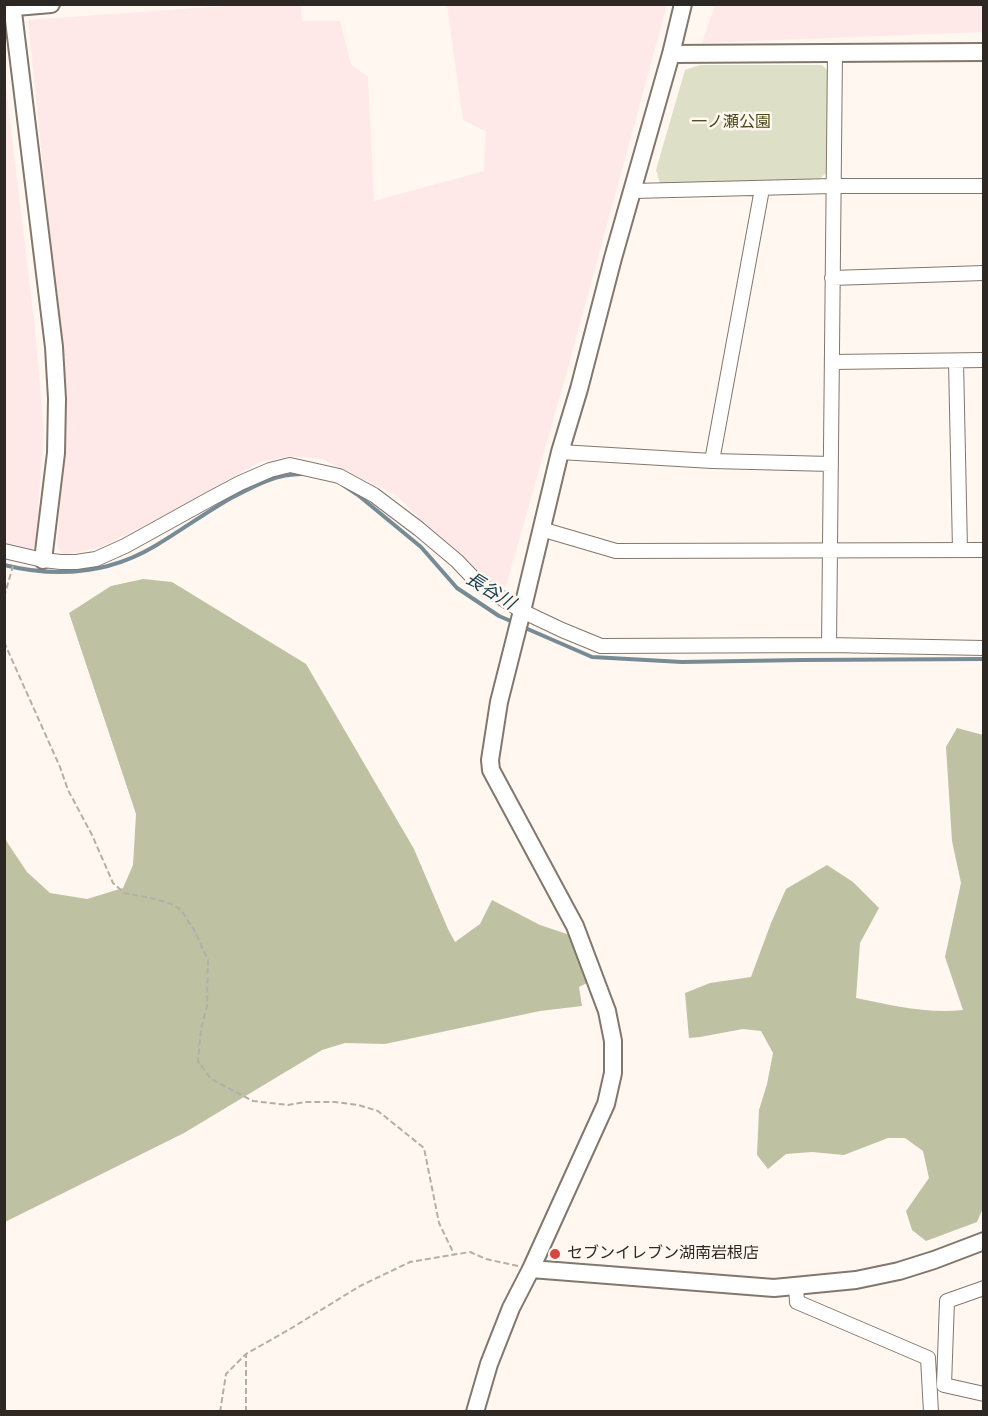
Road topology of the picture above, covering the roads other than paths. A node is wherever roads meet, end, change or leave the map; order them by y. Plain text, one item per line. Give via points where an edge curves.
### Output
1 (51, 4) edge
2 (683, 4) edge
3 (9, 6) edge
4 (984, 51) edge
5 (835, 53) junction
6 (671, 54) junction
7 (833, 186) junction
8 (984, 186) edge
9 (762, 189) junction
10 (633, 191) junction
11 (984, 273) edge
12 (832, 278) junction
13 (984, 360) edge
14 (956, 361) junction
15 (832, 362) junction
16 (560, 452) junction
17 (712, 461) junction
18 (831, 464) junction
19 (541, 529) junction
20 (960, 550) junction
21 (984, 550) edge
22 (830, 551) junction
23 (11, 553) edge
24 (43, 560) junction
25 (522, 611) junction
26 (829, 645) junction
27 (984, 648) edge
28 (984, 1241) edge
29 (531, 1269) junction
30 (796, 1286) junction
31 (984, 1288) edge
32 (984, 1394) edge
33 (475, 1412) edge
34 (931, 1412) edge

1 - 3 street
2 - 6 street
3 - 24 street via 53,335 57,399 56,453
4 - 5 street
5 - 6 street
5 - 7 street
6 - 10 street
7 - 8 street
7 - 9 street
7 - 12 street
9 - 10 street
9 - 17 street
10 - 16 street
11 - 12 street
12 - 15 street
13 - 14 street
14 - 15 street
14 - 20 street
15 - 18 street
16 - 17 street
16 - 19 street
17 - 18 street
18 - 22 street
19 - 22 street via 616,551
19 - 25 street
20 - 21 street
20 - 22 street
22 - 26 street
23 - 24 street
24 - 25 street via 96,559 240,483 290,465 339,476 374,495 457,561 478,584
25 - 26 street via 601,646
25 - 29 street via 499,702 491,770 575,926 607,1011 613,1041 613,1073 606,1104
26 - 27 street
28 - 30 street via 899,1271
29 - 30 street via 774,1288
29 - 33 street via 489,1364
30 - 34 street via 797,1302 928,1358
31 - 32 street via 947,1301 944,1385

